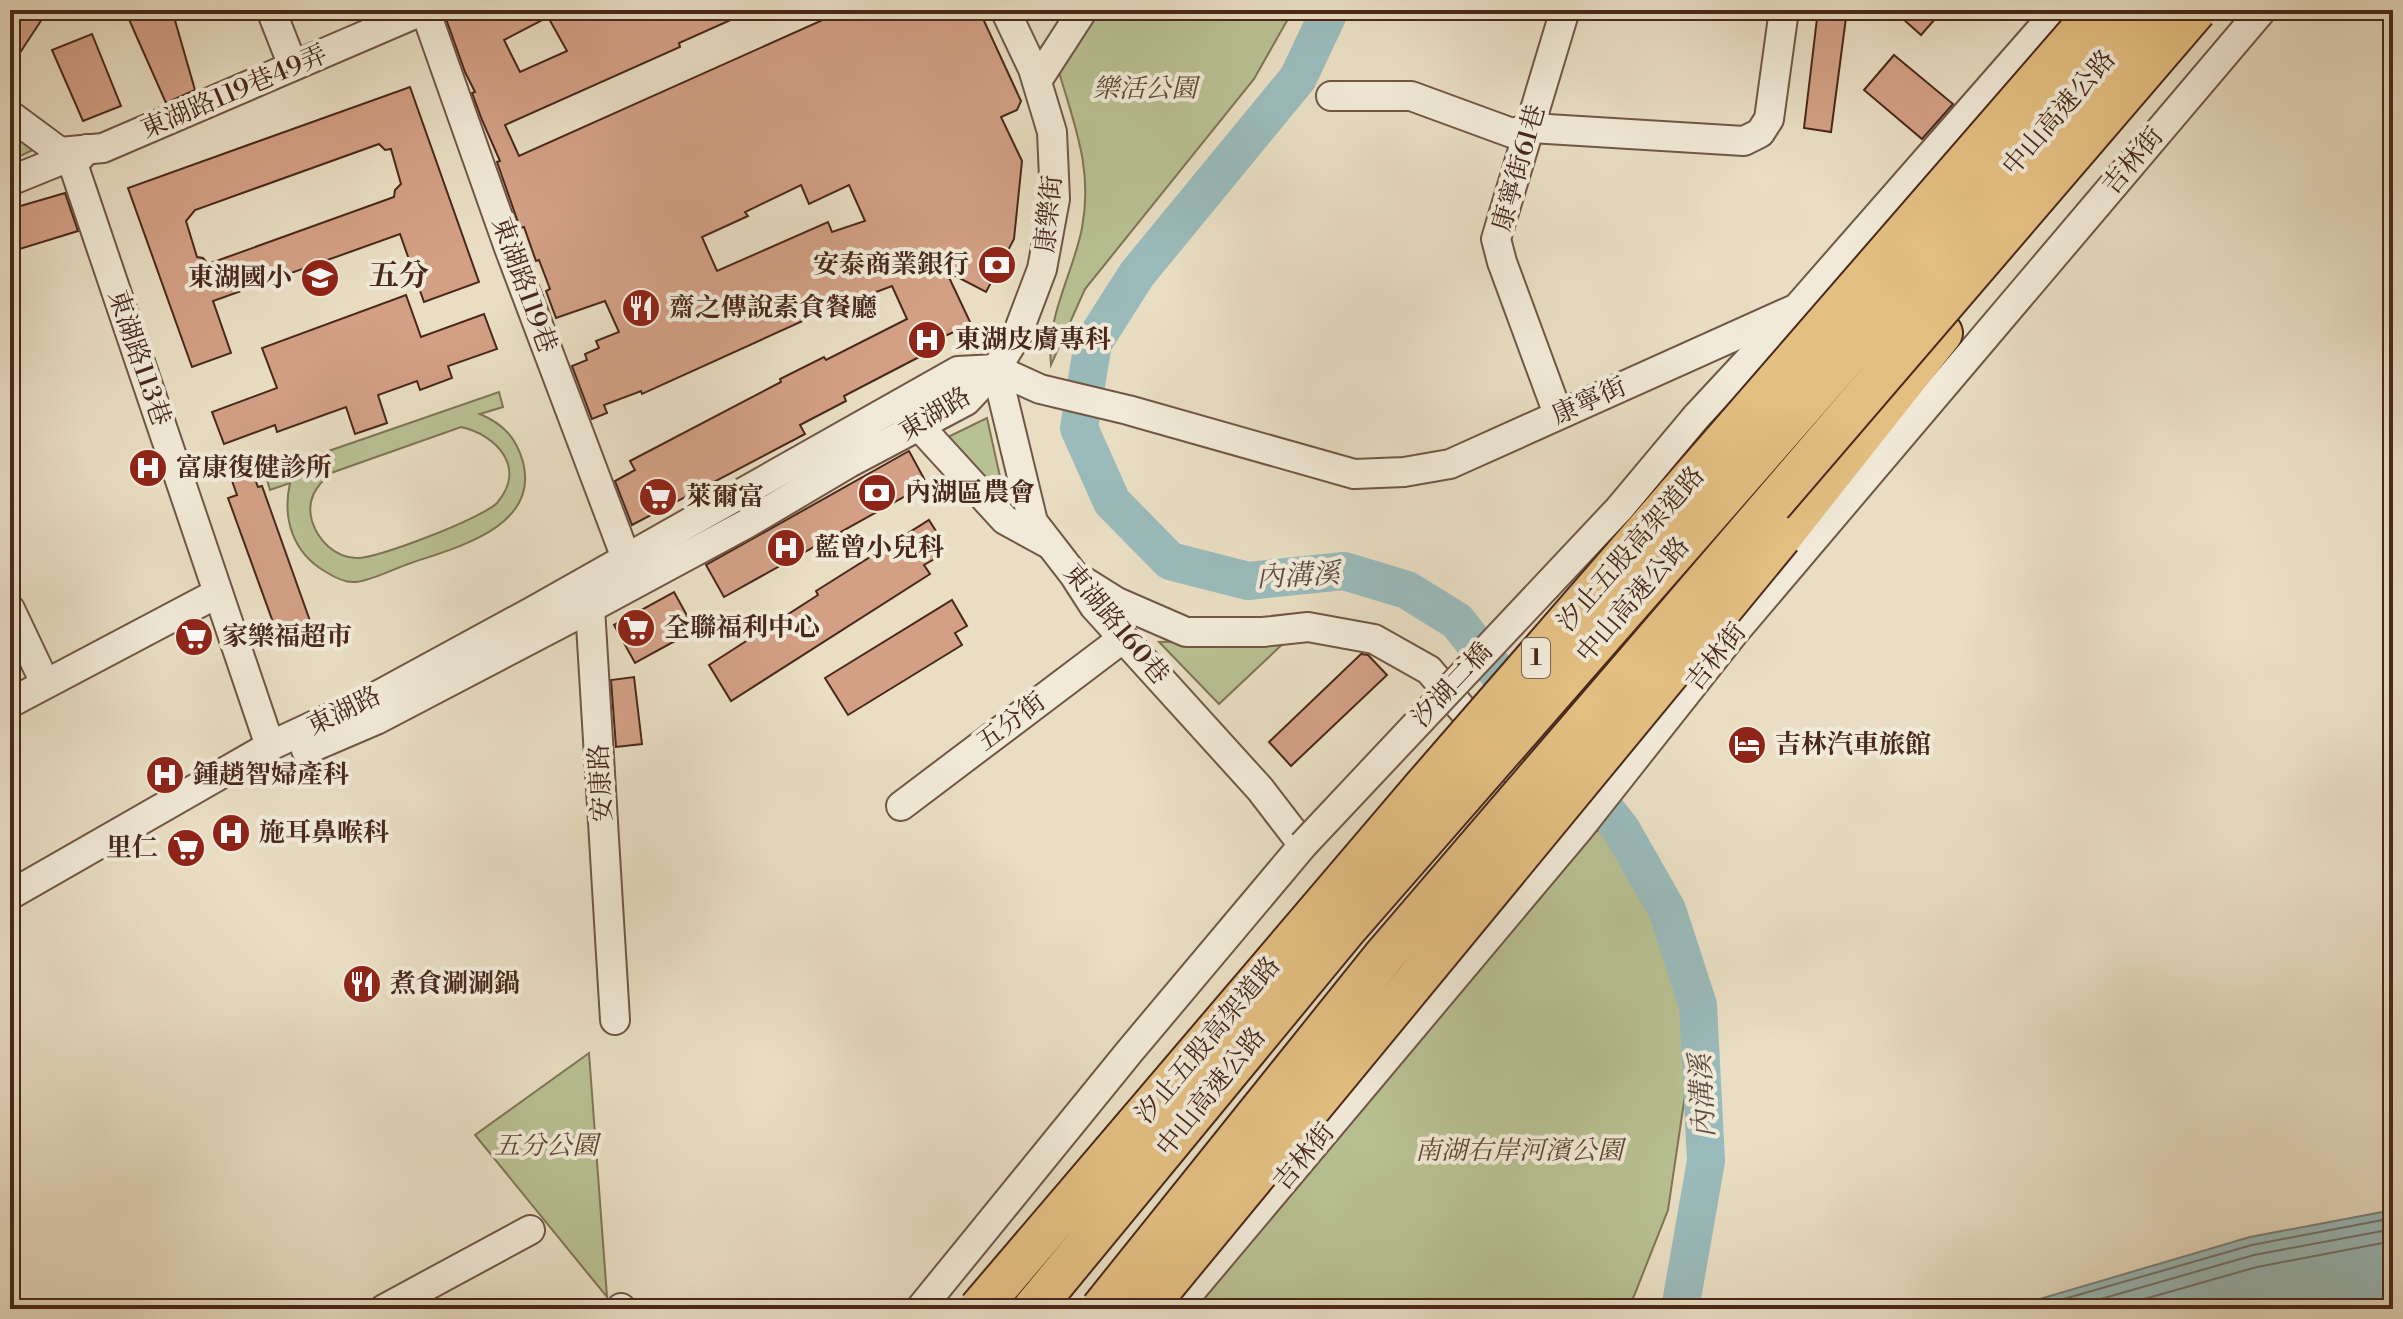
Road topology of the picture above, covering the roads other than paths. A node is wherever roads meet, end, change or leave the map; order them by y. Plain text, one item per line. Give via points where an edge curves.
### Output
1 (271, 10) edge
2 (424, 10) edge
3 (1005, 10) edge
4 (1083, 10) edge
5 (1565, 10) edge
6 (1784, 10) edge
7 (2058, 10) edge
8 (2098, 10) edge
9 (2149, 10) edge
10 (2197, 10) edge
11 (2262, 10) edge
12 (293, 66) junction
13 (1037, 81) junction
14 (1331, 96) dead end
15 (10, 115) edge
16 (1531, 128) junction
17 (87, 149) junction
18 (10, 181) edge
19 (1797, 308) junction
20 (996, 369) junction
21 (1558, 414) junction
22 (919, 426) junction
23 (1047, 543) junction
24 (626, 558) junction
25 (1074, 575) junction
26 (218, 593) junction
27 (590, 608) junction
28 (10, 609) edge
29 (1122, 639) junction
30 (45, 683) junction
31 (10, 703) edge
32 (270, 746) junction
33 (901, 806) dead end
34 (1577, 831) junction
35 (1303, 845) junction
36 (10, 895) edge
37 (10, 917) edge
38 (615, 1020) dead end
39 (530, 1230) dead end
40 (384, 1309) edge
41 (920, 1309) edge
42 (979, 1309) edge
43 (1033, 1309) edge
44 (1101, 1309) edge
45 (1145, 1309) edge
46 (1176, 1309) edge

1 - 12 street
2 - 12 street, 東湖路119巷49弄
2 - 24 street, 東湖路119巷
3 - 13 street, 康樂街
4 - 13 street
5 - 16 street, 康寧街61巷
6 - 16 street via 1769,119 1760,133 1744,141
7 - 19 street, 康寧街
8 - 42 highway, 汐止五股高架道路 / 1, bridge
9 - 43 highway, 中山高速公路 / 1, bridge via 1346,929
10 - 44 highway, 中山高速公路, bridge via 1384,956
10 - 45 highway, bridge via 1781,537
11 - 34 street, 吉林街 via 1733,634
12 - 17 street, 東湖路119巷49弄 via 103,148
13 - 20 street, 康樂街 via 1052,132 1055,199 1042,269 1017,335
14 - 16 street via 1411,96 1512,133
15 - 17 street via 60,152
16 - 21 street, 康寧街61巷 via 1496,239
17 - 18 street, 東湖路119巷49弄
17 - 26 street, 東湖路113巷 via 73,164
19 - 21 street, 康寧街
19 - 35 street, 汐湖二橋, bridge via 1619,509
20 - 21 street, 康寧街 via 1046,391 1354,474 1450,464
20 - 22 street, 東湖路 via 966,401
20 - 23 street, 東湖路160巷 via 1025,495
20 - 24 street, 東湖路 via 958,371
22 - 23 street via 1005,520
22 - 27 street, 東湖路
23 - 25 street, 東湖路160巷
24 - 27 street
24 - 32 street, 東湖路 via 375,697
25 - 29 street, 東湖路160巷
25 - 34 street via 1117,602 1186,632 1308,627 1374,639 1429,670
26 - 30 street
26 - 32 street, 東湖路113巷
27 - 37 street, 東湖路 via 376,720 276,763
27 - 38 street, 安康路
28 - 30 street
29 - 33 street, 五分街
29 - 35 street, 東湖路160巷 via 1250,778
30 - 31 street
32 - 36 street, 東湖路
34 - 46 street, 吉林街
35 - 41 street, 汐湖二橋
39 - 40 street

